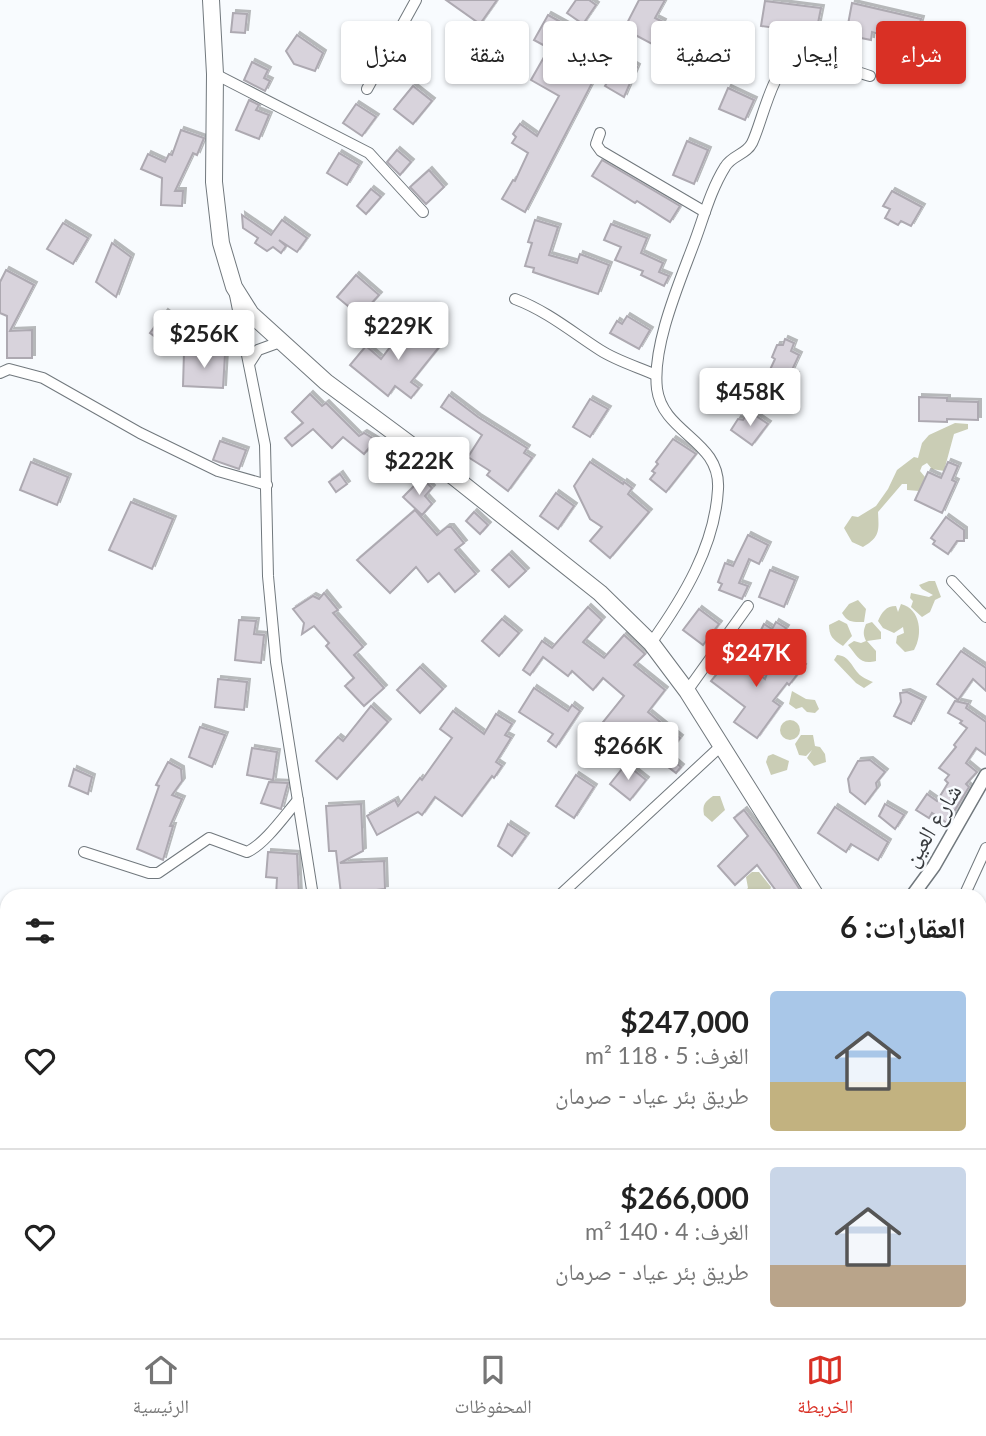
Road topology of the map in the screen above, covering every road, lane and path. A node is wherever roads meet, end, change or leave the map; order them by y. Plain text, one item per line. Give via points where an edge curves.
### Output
1 (211, 0) edge
2 (416, 0) edge
3 (215, 74) junction
4 (870, 76) dead end
5 (367, 89) dead end
6 (600, 133) dead end
7 (424, 212) dead end
8 (705, 212) junction
9 (234, 287) junction
10 (515, 299) dead end
11 (280, 342) junction
12 (249, 364) junction
13 (0, 373) edge
14 (656, 375) junction
15 (267, 485) junction
16 (952, 581) dead end
17 (748, 606) dead end
18 (986, 617) edge
19 (651, 643) junction
20 (687, 691) junction
21 (722, 745) junction
22 (986, 775) edge
23 (298, 800) junction
24 (986, 848) edge
25 (84, 852) dead end
26 (312, 889) edge
27 (567, 889) edge
28 (812, 889) edge
29 (917, 889) edge
30 (967, 889) edge

1 - 3 highway
2 - 5 street
3 - 7 street via 369,153
3 - 9 highway via 214,182 221,243
4 - 8 street via 809,57 792,59 779,72 751,145 729,160
6 - 8 street via 596,144 601,151
8 - 14 street via 666,321
9 - 11 highway via 251,314
9 - 12 street
10 - 14 street via 561,322 603,352
11 - 12 street via 258,351
11 - 19 highway via 600,593
12 - 15 street via 265,445
13 - 15 street via 9,369 43,378 206,466
14 - 19 street via 657,393 669,417 708,453 718,469 718,489 713,524 694,576
15 - 23 street via 276,662
16 - 18 street
17 - 20 street
19 - 20 highway
20 - 21 highway
21 - 27 street
21 - 28 highway
22 - 29 street, شارع العين
23 - 25 street via 247,852 209,838 158,873
23 - 26 street
24 - 30 street

